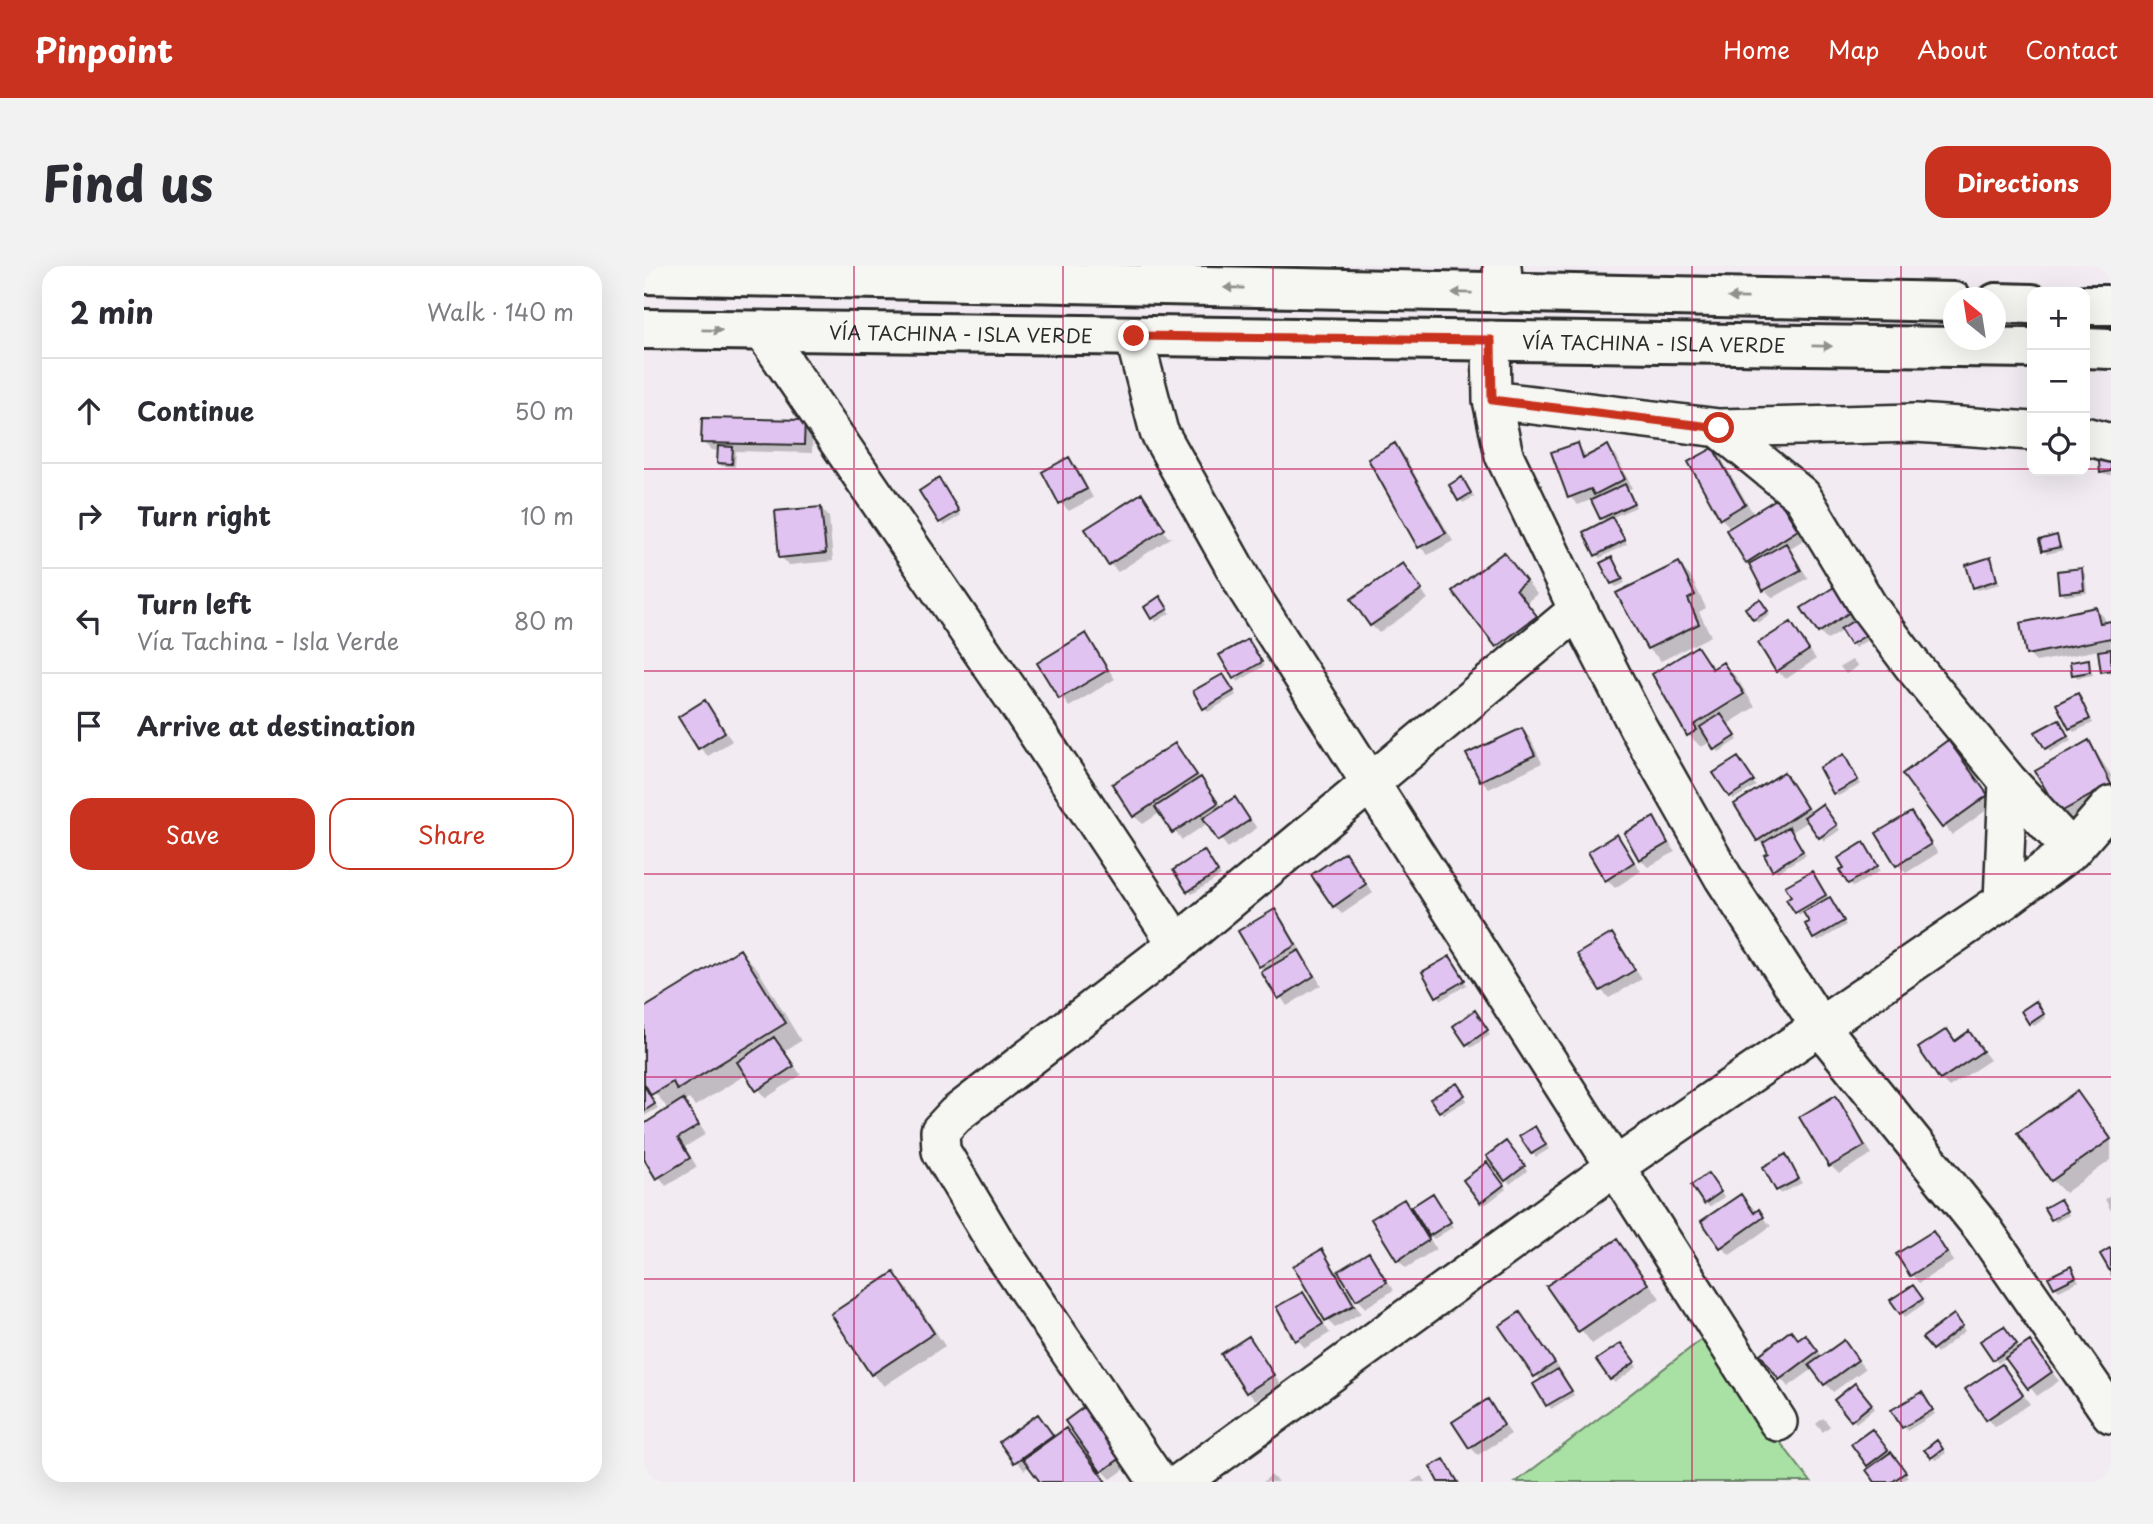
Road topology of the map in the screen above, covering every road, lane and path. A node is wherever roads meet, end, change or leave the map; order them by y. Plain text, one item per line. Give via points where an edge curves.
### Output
1 (644, 274) edge
2 (1503, 280) edge
3 (1943, 301) edge
4 (2006, 303) edge
5 (2027, 304) edge
6 (2090, 305) edge
7 (2111, 305) edge
8 (644, 329) edge
9 (762, 330) junction
10 (1134, 336) junction
11 (1491, 340) junction
12 (2027, 348) edge
13 (2090, 348) edge
14 (2111, 349) edge
15 (1492, 400) junction
16 (1719, 428) junction
17 (2027, 431) edge
18 (2090, 437) edge
19 (2111, 443) edge
20 (1578, 610) junction
21 (1371, 780) junction
22 (2008, 780) junction
23 (2111, 805) edge
24 (2072, 850) junction
25 (2003, 901) junction
26 (1177, 944) junction
27 (1819, 1025) junction
28 (1616, 1166) junction
29 (2111, 1414) edge
30 (1778, 1422) dead end
31 (1158, 1482) edge
32 (1181, 1482) edge

2 -> 1 main road
3 -> 2 main road
4 - 5 main road
6 - 7 main road
8 -> 9 main road, VÍA TACHINA - ISLA VERDE
9 - 10 main road, VÍA TACHINA - ISLA VERDE
9 - 26 street
10 - 11 main road, VÍA TACHINA - ISLA VERDE
10 - 21 street via 1158,432 1248,590
11 -> 12 main road, VÍA TACHINA - ISLA VERDE
11 - 15 street
13 - 14 main road
15 - 16 street
15 - 20 street via 1504,455
16 - 17 street via 1916,423
16 - 22 street via 1802,496 1868,606
18 - 19 street
20 - 21 street
20 - 27 street via 1723,877
21 - 26 street
21 - 28 street
22 - 24 street
22 - 25 street
23 - 24 street
24 - 25 street
25 - 27 street
26 - 31 street via 940,1131 941,1152 994,1240
27 - 28 street
27 - 29 street via 1984,1230
28 - 30 street
28 - 32 street

